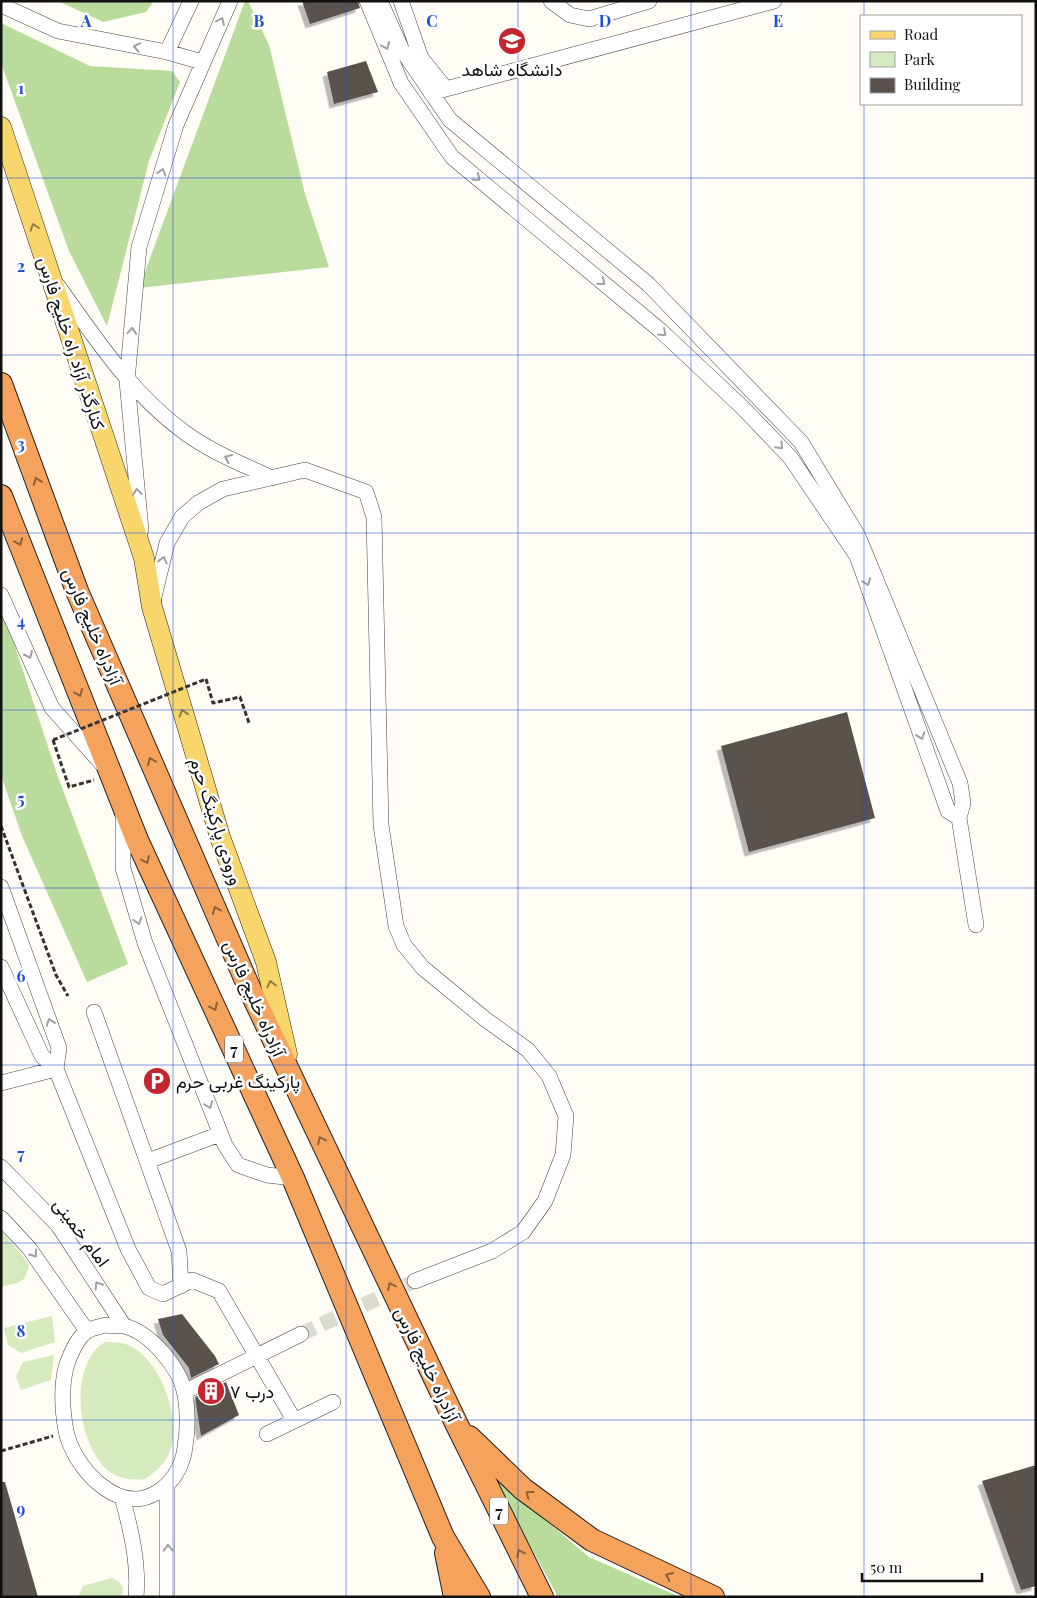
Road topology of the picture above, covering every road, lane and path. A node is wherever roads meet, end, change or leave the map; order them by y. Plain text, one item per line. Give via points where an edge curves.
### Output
1 (191, 1) edge
2 (230, 1) edge
3 (367, 1) edge
4 (380, 1) edge
5 (400, 1) edge
6 (551, 1) edge
7 (649, 1) edge
8 (774, 1) edge
9 (1, 4) edge
10 (166, 52) junction
11 (202, 62) junction
12 (439, 91) junction
13 (1, 127) edge
14 (48, 274) junction
15 (127, 381) junction
16 (1, 384) edge
17 (272, 478) junction
18 (1, 496) edge
19 (144, 558) junction
20 (1, 595) edge
21 (152, 607) junction
22 (249, 723) dead end
23 (111, 775) junction
24 (123, 804) junction
25 (959, 818) junction
26 (1, 826) edge
27 (1, 888) edge
28 (976, 925) dead end
29 (1, 967) edge
30 (68, 996) dead end
31 (94, 1012) dead end
32 (56, 1069) junction
33 (293, 1082) junction
34 (1, 1083) edge
35 (220, 1134) junction
36 (148, 1161) junction
37 (1, 1167) edge
38 (293, 1178) junction
39 (1, 1218) edge
40 (415, 1281) tunnel mouth
41 (181, 1286) junction
42 (124, 1326) junction
43 (87, 1331) junction
44 (301, 1334) tunnel mouth
45 (256, 1355) junction
46 (184, 1392) junction
47 (333, 1402) dead end
48 (294, 1420) junction
49 (457, 1425) junction
50 (66, 1433) junction
51 (267, 1434) dead end
52 (1, 1450) edge
53 (167, 1487) junction
54 (122, 1497) junction
55 (443, 1537) junction
56 (136, 1597) edge
57 (167, 1597) edge
58 (455, 1597) edge
59 (479, 1597) edge
60 (542, 1597) edge
61 (713, 1597) edge

1 - 10 street
11 -> 2 street
3 -> 25 street via 402,83 452,157 660,331 790,457 857,556 948,811
4 - 12 street via 402,50
5 - 12 street via 421,58
6 - 7 street via 570,15 589,18
8 - 12 street
10 -> 9 street via 58,31
10 - 11 street
15 -> 11 street via 139,247 176,125
12 - 25 street via 450,120 648,284 801,442 862,545 960,783 963,803
14 -> 13 main road, کنارگذر آزاد راه خلیج فارس
14 - 15 street
14 - 19 main road, کنارگذر آزاد راه خلیج فارس
17 -> 15 street via 216,452 184,432
19 -> 15 street
33 -> 16 highway, آزادراه خلیج فارس / 7 via 77,591
21 -> 17 street via 167,543 182,517 198,503 223,489
17 - 40 street via 305,470 366,492 374,517 381,825 396,926 404,945 422,968 528,1050 549,1076 566,1116 563,1155 545,1201 523,1232 492,1251
18 -> 23 highway, آزادراه خلیج فارس / 7
19 - 21 main road, ورودی پارکینگ حرم
20 -> 23 street via 52,708
33 -> 21 main road, ورودی پارکینگ حرم via 266,962 220,837
22 - 23 path, bridge via 240,697 213,703 206,679 54,740 69,787
23 - 24 highway, آزادراه خلیج فارس / 7
24 -> 35 street via 123,868 142,933
24 -> 38 highway, آزادراه خلیج فارس / 7
25 - 28 street
26 - 30 path via 56,975
32 -> 27 street via 59,1048
29 - 32 street via 42,1056
31 - 36 street
32 - 34 street
32 - 41 street via 128,1249 149,1288 163,1294
49 -> 33 highway, آزادراه خلیج فارس / 7
35 - 36 street
35 - 38 street via 238,1165 267,1175
36 - 41 street via 179,1251
42 -> 37 street, امام خمینی via 58,1225
38 - 55 highway, آزادراه خلیج فارس / 7
39 -> 43 street via 29,1248
41 - 45 street via 192,1280 218,1290
42 - 43 street via 105,1325
42 - 46 street via 148,1337 165,1355
43 - 50 street via 69,1357 63,1382
44 - 45 street
45 - 46 street
45 - 48 street
46 - 53 street via 188,1427 185,1451
47 - 48 street
48 - 51 street
60 -> 49 highway, آزادراه خلیج فارس / 7
61 -> 49 highway via 592,1540 522,1489
50 - 52 path
50 - 54 street via 81,1464 93,1479
53 - 54 street via 138,1499
57 -> 53 street
54 - 56 street via 134,1542
55 - 58 highway
55 - 59 highway, آزادراه خلیج فارس / 7

